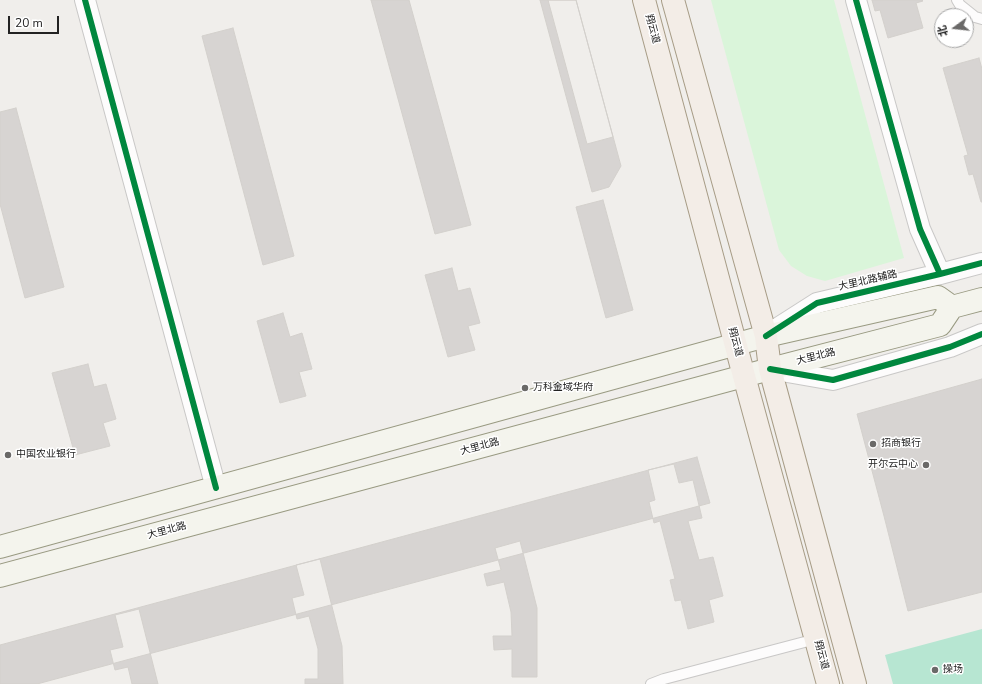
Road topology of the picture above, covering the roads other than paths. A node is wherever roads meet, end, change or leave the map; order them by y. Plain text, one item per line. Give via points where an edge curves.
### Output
1 (85, 0) edge
2 (644, 0) edge
3 (673, 0) edge
4 (856, 0) edge
5 (956, 0) edge
6 (982, 19) edge
7 (982, 263) edge
8 (940, 274) junction
9 (982, 299) edge
10 (952, 307) junction
11 (982, 334) edge
12 (766, 336) junction
13 (735, 344) junction
14 (770, 369) junction
15 (744, 376) junction
16 (216, 488) junction
17 (0, 547) edge
18 (0, 576) edge
19 (816, 639) junction
20 (665, 682) edge
21 (651, 684) edge
22 (828, 684) edge
23 (855, 684) edge

1 - 16 street
2 - 13 main road, 翔云道
3 - 12 main road
4 - 8 street via 920,229
5 - 6 lane via 975,18
7 - 8 street, 大里北路辅路
8 - 12 street, 大里北路辅路 via 817,303
9 - 10 main road
10 - 12 main road via 938,297
10 - 14 main road, 大里北路 via 940,325
11 - 14 street via 950,347 833,380
12 - 13 main road
12 - 14 main road
13 - 15 main road, 翔云道
13 - 16 main road
14 - 15 main road, 大里北路
14 - 23 main road
15 - 18 main road, 大里北路
15 - 19 main road, 翔云道
16 - 17 main road
19 - 20 lane
19 - 22 main road, 翔云道
20 - 21 lane

